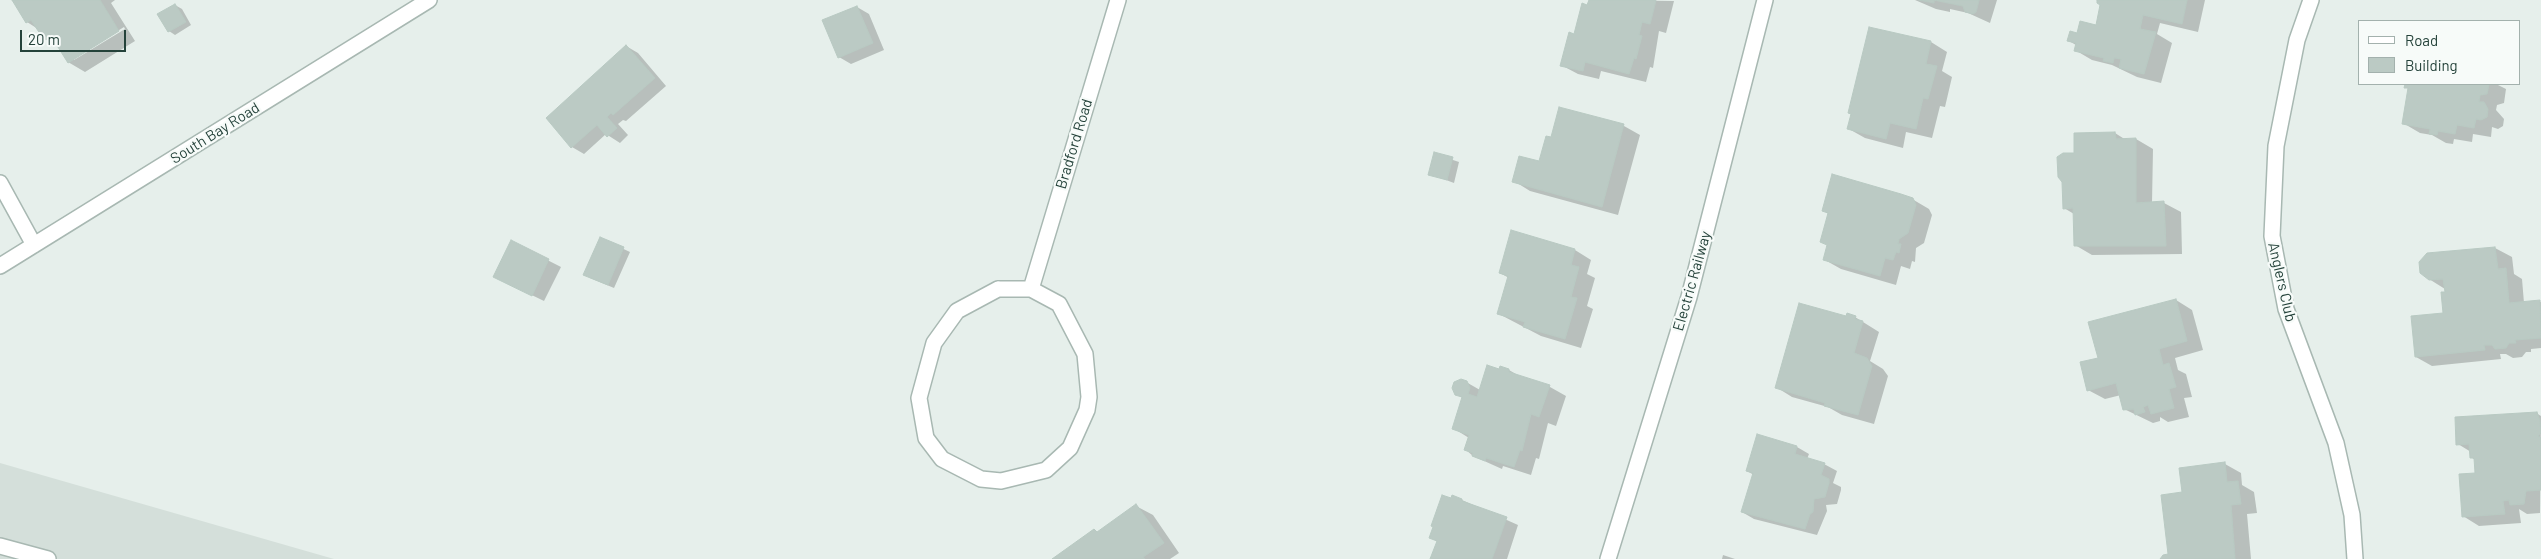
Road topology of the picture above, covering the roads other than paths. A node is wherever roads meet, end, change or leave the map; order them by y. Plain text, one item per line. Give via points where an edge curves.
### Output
1 (429, 0) edge
2 (1118, 0) edge
3 (1765, 0) edge
4 (2311, 0) edge
5 (0, 183) edge
6 (34, 245) junction
7 (0, 266) edge
8 (1031, 289) junction
9 (0, 546) edge
10 (48, 559) edge
11 (1608, 559) edge
12 (2355, 559) edge

1 - 6 street, South Bay Road
2 - 8 street, Bradford Road
3 - 11 street, Electric Railway via 1689,297
4 - 12 street, Anglers Club via 2297,40 2276,146 2272,236 2286,309 2336,443 2352,515
5 - 6 street
6 - 7 street, South Bay Road
8 - 8 street via 1059,304 1085,354 1087,410 1070,448 1046,470 1002,481 981,479 942,459 926,438 919,398 921,389 934,343 957,312 998,289
9 - 10 street

